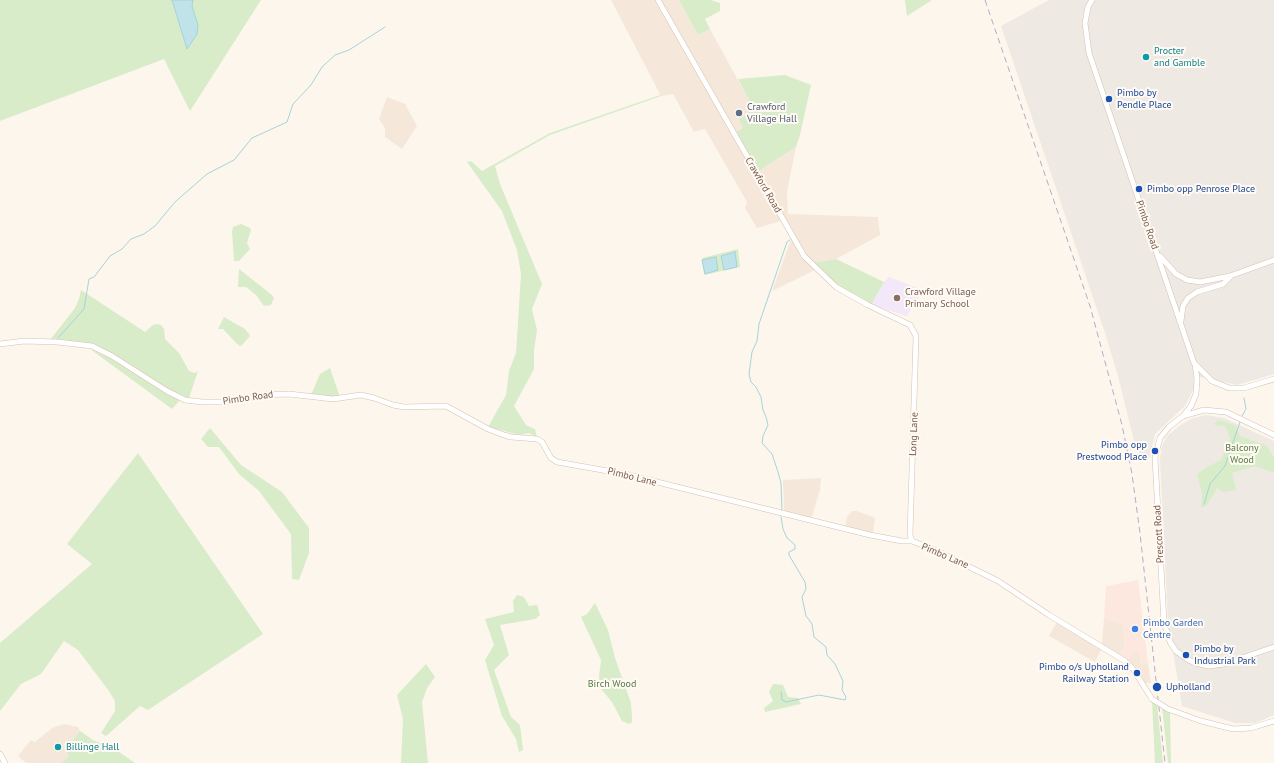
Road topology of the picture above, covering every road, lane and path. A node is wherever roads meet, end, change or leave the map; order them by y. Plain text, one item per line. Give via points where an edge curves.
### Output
1 (658, 0) edge
2 (1092, 0) edge
3 (1156, 250) junction
4 (1274, 260) edge
5 (1230, 276) junction
6 (1181, 323) junction
7 (912, 328) joint
8 (0, 344) edge
9 (1194, 363) junction
10 (1274, 379) edge
11 (1182, 416) junction
12 (1274, 435) edge
13 (545, 447) joint
14 (912, 541) junction
15 (1274, 647) edge
16 (1274, 721) edge
17 (0, 754) edge
18 (5, 763) edge

1 - 7 street, Crawford Road via 804,256 836,287
2 - 3 street, Pimbo Road via 1085,18 1085,38
3 - 5 street via 1171,270 1187,280 1207,282
3 - 6 street, Pimbo Road
4 - 5 street
5 - 6 street via 1223,284 1197,292 1188,298 1183,306
6 - 9 street, Pimbo Road
7 - 14 street, Long Lane via 916,336 910,535
8 - 13 street, Pimbo Road via 24,341 92,346 185,400 230,402 261,395 284,394 332,399 361,395 404,407 442,405 493,431 511,437 538,439
9 - 10 street, Pimbo Road via 1216,383 1228,388 1244,388
9 - 11 street via 1196,394 1191,406
11 - 12 street, Prescott Road via 1204,410 1217,410
11 - 15 street, Prescott Road via 1163,434 1155,457 1166,634 1180,654 1191,662 1209,666 1224,664
13 - 14 street, Pimbo Lane via 551,458 557,462 625,474 870,535
14 - 16 street, Pimbo Lane, bridge via 1002,583 1125,661 1152,699 1168,709 1195,719 1233,728 1252,728
17 - 18 street

